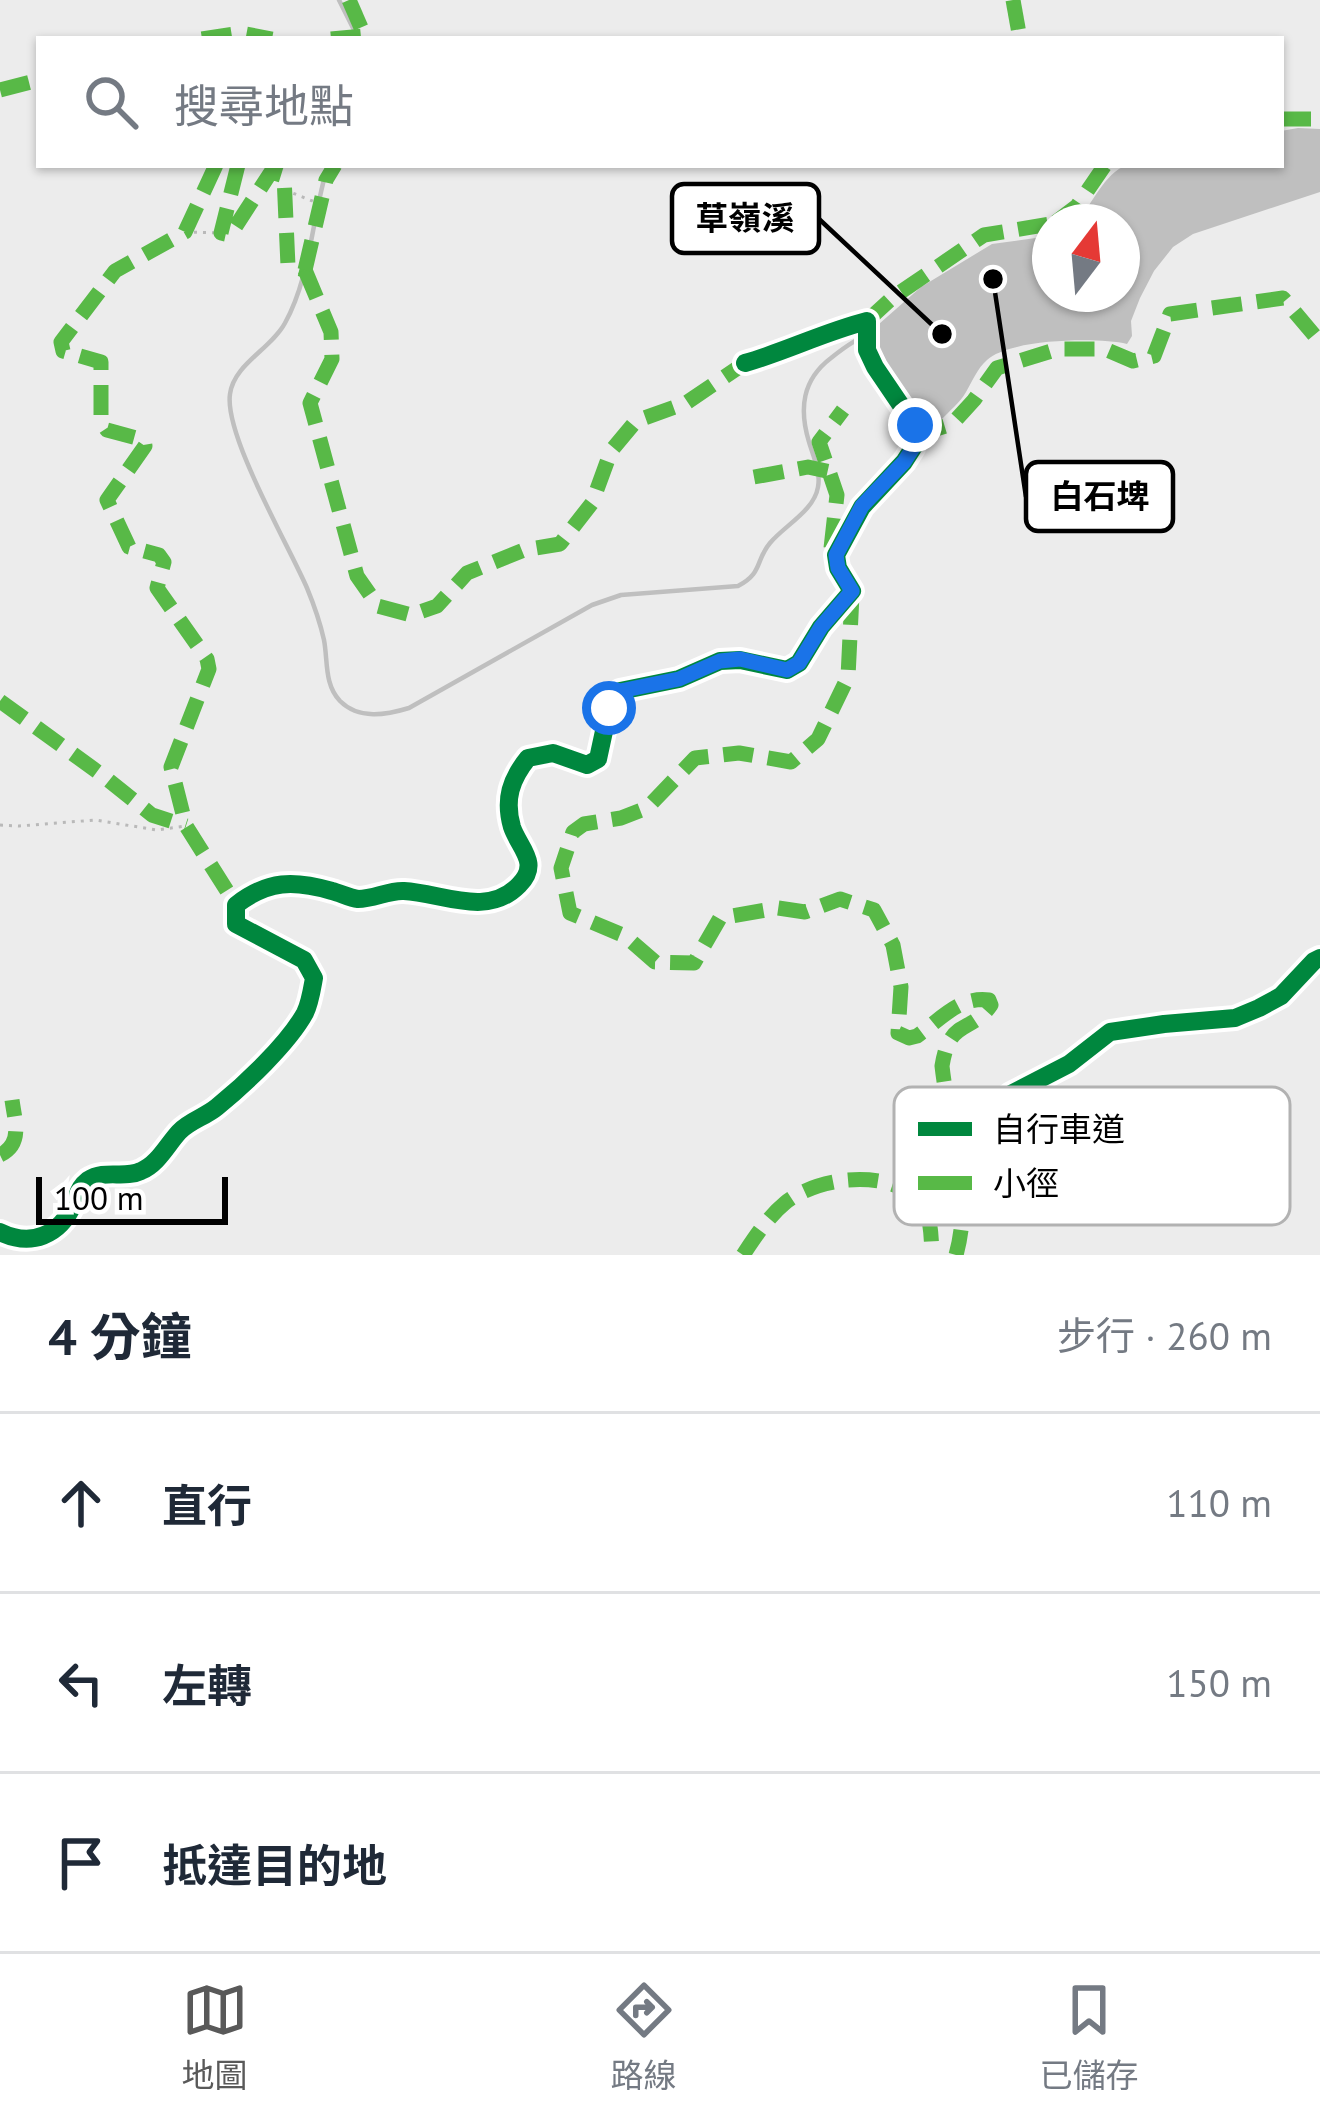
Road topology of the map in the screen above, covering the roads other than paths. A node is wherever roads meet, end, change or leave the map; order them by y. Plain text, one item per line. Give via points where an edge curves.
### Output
1 (745, 363) dead end
2 (1320, 958) edge
3 (1024, 1087) edge
4 (0, 1232) edge

1 - 4 street via 867,321 874,367 915,425 913,448 836,555 852,591 799,663 787,670 720,661 620,691 598,759 587,765 553,753 528,758 509,794 528,873 495,900 462,903 403,890 358,899 294,882 245,897 236,905 236,924 304,960 314,978 305,1013 251,1077 140,1172 92,1177 52,1233 30,1240
2 - 3 street via 1259,1008 1235,1018 1110,1032

